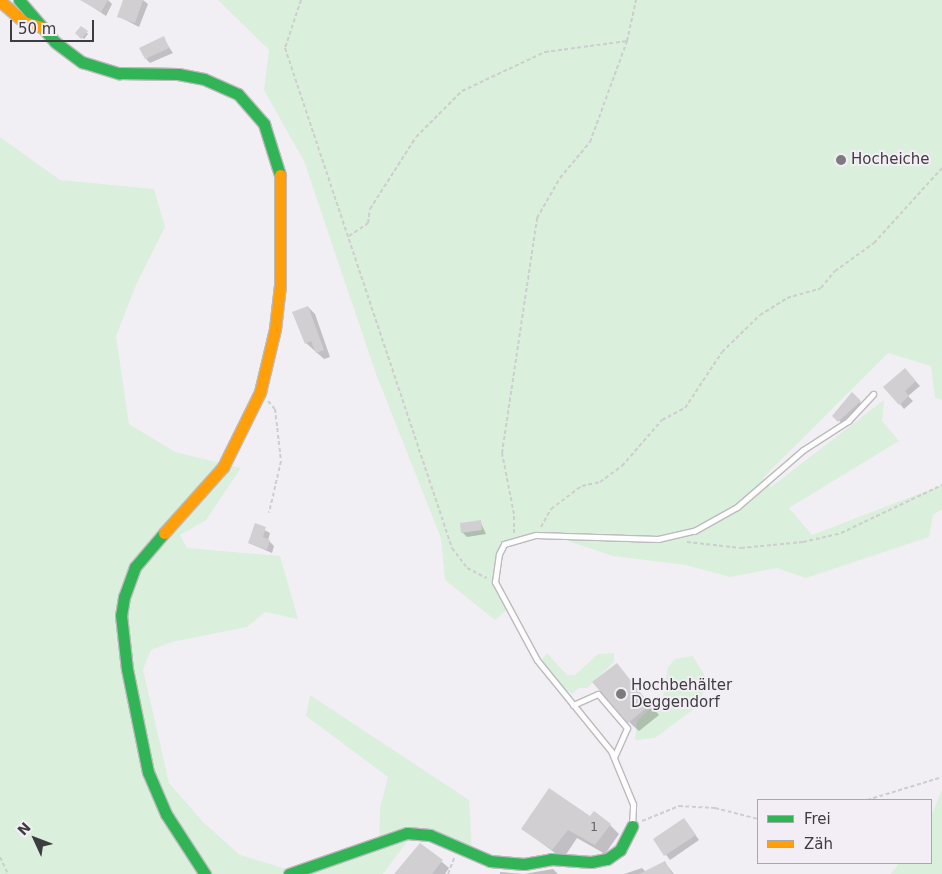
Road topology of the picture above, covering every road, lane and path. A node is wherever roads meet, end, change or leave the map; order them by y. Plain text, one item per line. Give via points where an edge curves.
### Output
1 (19, 0) edge
2 (301, 0) edge
3 (636, 0) edge
4 (0, 1) edge
5 (41, 27) junction
6 (627, 42) junction
7 (942, 168) edge
8 (349, 236) junction
9 (260, 392) junction
10 (873, 394) dead end
11 (942, 485) edge
12 (269, 513) dead end
13 (536, 535) junction
14 (512, 540) junction
15 (685, 542) dead end
16 (495, 582) junction
17 (573, 705) junction
18 (614, 757) junction
19 (942, 778) edge
20 (870, 799) edge
21 (757, 819) edge
22 (632, 826) junction
23 (460, 848) junction
24 (0, 857) edge
25 (8, 874) edge
26 (205, 874) edge
27 (289, 874) edge
28 (448, 874) edge

1 - 5 street
2 - 8 path via 286,48
3 - 6 path
4 - 5 street via 24,22
5 - 9 street via 69,53 102,70 178,74 218,84 249,103 264,124 279,163 282,222 275,329
6 - 8 path via 545,52 462,91 416,137 370,209 368,223
6 - 14 path via 590,142 560,178 537,218 502,453 514,514
7 - 13 path via 874,243 835,271 821,288 787,298 760,315 722,352 685,408 662,420 622,466 600,482 582,486 551,509
8 - 16 path via 452,548 467,568
9 - 12 path via 275,409 281,461
9 - 26 street via 223,467 135,567 121,615 127,669 148,772 166,814
10 - 13 lane via 848,421 802,450 737,507 694,531 658,539
11 - 15 path via 841,532 803,542 740,548
13 - 14 lane
14 - 16 lane via 504,544 499,554
16 - 17 lane via 537,660
17 - 18 lane
17 - 18 lane via 598,694 627,728
18 - 22 lane via 634,804
19 - 20 path
21 - 22 path via 715,808 679,806
22 - 23 street via 620,850 607,859 591,862 551,859 524,864 490,861
23 - 27 street via 430,835 407,833
23 - 28 path
24 - 25 path

